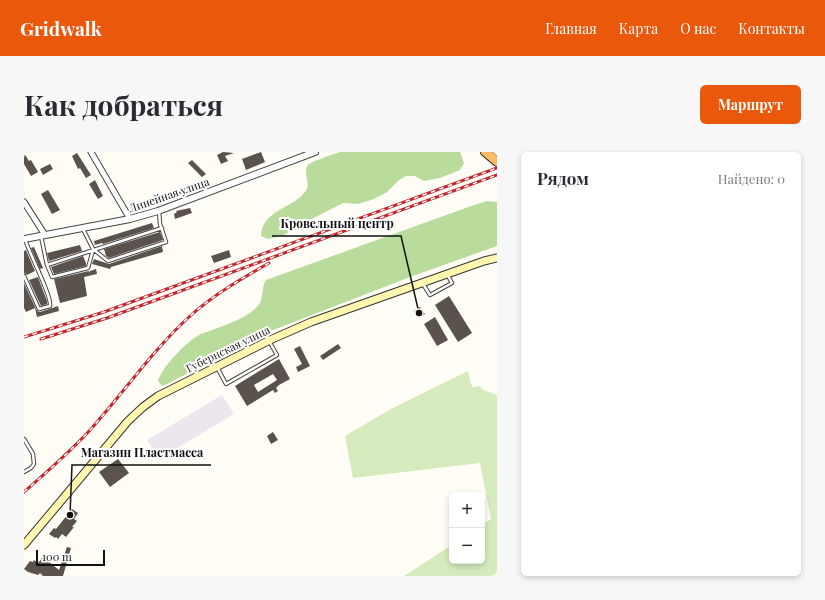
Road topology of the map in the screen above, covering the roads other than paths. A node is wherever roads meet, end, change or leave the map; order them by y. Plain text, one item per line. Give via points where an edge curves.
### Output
1 (91, 152) edge
2 (315, 152) edge
3 (485, 152) edge
4 (496, 156) edge
5 (24, 202) edge
6 (158, 211) junction
7 (130, 219) junction
8 (83, 228) junction
9 (162, 228) junction
10 (43, 236) junction
11 (25, 239) edge
12 (93, 250) junction
13 (497, 258) edge
14 (47, 265) junction
15 (446, 274) junction
16 (24, 276) edge
17 (422, 282) junction
18 (269, 341) junction
19 (217, 367) junction
20 (24, 439) edge
21 (25, 470) edge
22 (24, 545) edge

1 - 7 street
2 - 6 street, Линейная улица
3 - 4 highway
5 - 10 street
6 - 7 street, Линейная улица
6 - 9 lane
7 - 8 street, Линейная улица
8 - 10 street, Линейная улица
8 - 12 lane
9 - 12 lane
9 - 12 lane via 166,242 156,246 108,261
10 - 11 street, Линейная улица
10 - 14 lane
11 - 16 lane via 48,294 50,306 39,309
12 - 14 lane
12 - 14 lane via 88,268 52,277
13 - 15 main road, Губернская улица
15 - 17 main road, Губернская улица
15 - 17 lane via 452,283 430,295
17 - 18 main road, Губернская улица via 311,322
18 - 19 main road, Губернская улица
18 - 19 lane via 277,355 226,384
19 - 22 main road, Губернская улица via 158,396 143,407 128,421
20 - 21 lane via 33,454 34,464

